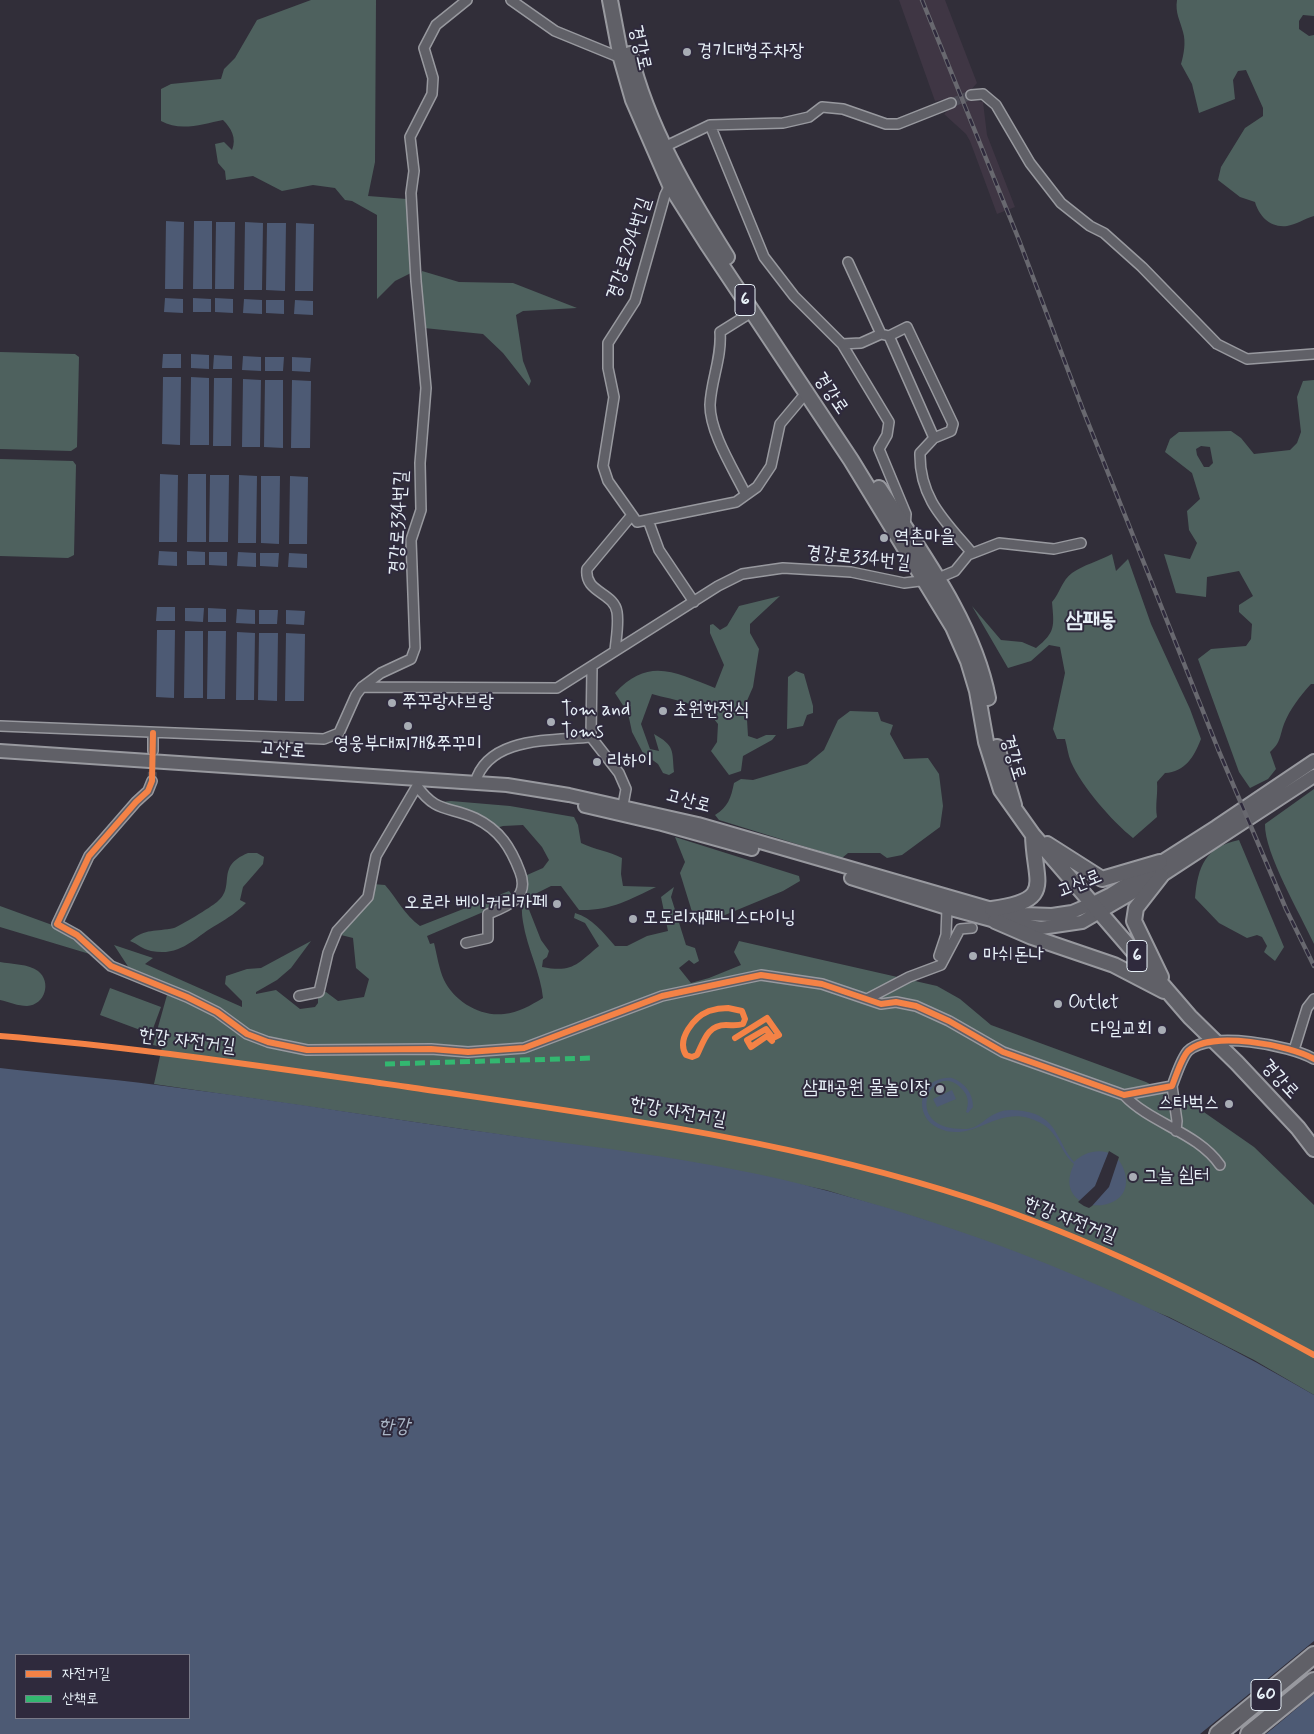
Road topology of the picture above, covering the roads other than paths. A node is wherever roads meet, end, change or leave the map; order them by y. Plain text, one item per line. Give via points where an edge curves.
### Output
1 (467, 0) edge
2 (511, 0) edge
3 (610, 0) edge
4 (619, 0) edge
5 (621, 58) junction
6 (971, 95) tunnel mouth
7 (951, 103) tunnel mouth
8 (710, 125) junction
9 (660, 149) junction
10 (670, 185) junction
11 (848, 262) dead end
12 (752, 312) junction
13 (884, 335) junction
14 (842, 344) junction
15 (1314, 354) edge
16 (806, 393) junction
17 (934, 438) junction
18 (746, 495) junction
19 (632, 515) junction
20 (648, 520) junction
21 (904, 528) junction
22 (1081, 543) dead end
23 (972, 553) junction
24 (931, 579) junction
25 (694, 602) junction
26 (615, 651) junction
27 (592, 667) junction
28 (362, 688) junction
29 (0, 726) edge
30 (153, 733) junction
31 (592, 737) junction
32 (0, 751) edge
33 (153, 751) tunnel mouth
34 (0, 760) edge
35 (1314, 761) edge
36 (1314, 776) edge
37 (152, 781) tunnel mouth
38 (475, 782) junction
39 (417, 786) junction
40 (622, 805) junction
41 (1033, 835) junction
42 (1161, 869) junction
43 (947, 908) junction
44 (1095, 908) junction
45 (994, 915) junction
46 (972, 928) dead end
47 (466, 943) dead end
48 (909, 977) junction
49 (1169, 993) junction
50 (298, 996) dead end
51 (867, 999) junction
52 (1314, 999) edge
53 (1216, 1042) junction
54 (1294, 1050) junction
55 (1314, 1059) edge
56 (1172, 1086) junction
57 (1124, 1095) junction
58 (1298, 1128) junction
59 (1176, 1131) junction
60 (1314, 1140) edge
61 (1314, 1149) edge
62 (1220, 1165) dead end
63 (1314, 1655) edge
64 (1314, 1680) edge
65 (1218, 1734) edge
66 (1249, 1734) edge

1 - 28 street, 경강로334번길 via 436,25 424,48 433,78 432,94 410,137 414,171 411,194 416,281 426,388 420,463 421,510 411,540 415,648 411,659 381,673
2 - 5 street via 555,31
3 - 5 main road, 경강로 / 6
4 - 9 main road, 경강로 / 6 via 632,63
5 - 9 main road, 경강로 / 6 via 633,100
6 - 15 street via 983,94 996,105 1030,163 1061,203 1104,233 1217,344 1247,359
7 - 8 street via 898,124 886,124 843,109 822,107 808,117 783,123
8 - 9 street
8 - 14 street via 764,257 794,296
9 - 10 main road, 경강로 / 6
9 - 21 main road, 경강로 / 6 via 737,274
10 - 12 main road, 경강로 / 6
10 - 19 street, 경강로294번길 via 635,301 608,344 608,368 614,397 604,466 608,481
11 - 13 street
12 - 16 main road, 경강로 / 6
12 - 18 street via 720,332 721,349 710,403 711,421
13 - 14 street via 861,343
13 - 17 street
13 - 17 street via 907,327 953,424 951,431
14 - 21 street via 888,422 887,435 879,449 906,514
16 - 18 street via 780,424 771,466 757,487
16 - 24 main road, 경강로 / 6
17 - 23 street via 920,454 926,493
18 - 20 street via 736,502
19 - 20 street via 637,522
19 - 26 street via 587,569 586,577 591,586 612,601 618,611
20 - 25 street via 659,550
21 - 24 main road, 경강로 / 6
22 - 23 street via 1054,550 999,543
23 - 24 street, 경강로334번길 via 955,571
24 - 25 street, 경강로334번길 via 904,583 851,572 783,568 742,574
24 - 41 main road, 경강로 / 6 via 971,644 982,673 1015,811
25 - 26 street, 경강로334번길
26 - 27 street, 경강로334번길
27 - 28 street, 경강로334번길 via 557,688
27 - 31 street
28 - 30 street via 339,733 324,739
29 - 30 street
30 - 33 street
31 - 38 street via 535,742 501,750 479,769
31 - 40 street via 619,773 626,789
32 - 38 street, 고산로
34 - 39 street, 고산로
35 - 42 street, 고산로
36 - 42 street, 고산로
37 - 51 street via 148,791 89,856 57,924 76,935 111,966 187,997 217,1012 247,1034 268,1042 307,1050 432,1049 468,1052 524,1048 662,996 761,975 822,984
38 - 40 street, 고산로
39 - 43 street, 고산로 via 508,792 558,800 662,824 818,867
39 - 47 street via 427,800 475,818 498,835 512,848 522,876 521,892 512,904 488,914 488,938
39 - 50 street via 376,856 368,897 337,931 319,992
40 - 45 street, 고산로 via 698,824
41 - 42 main road via 1102,880
41 - 44 main road, 경강로 / 6
41 - 45 main road via 1039,878 1036,892 1028,900
42 - 44 street, 고산로
42 - 49 main road via 1136,908 1134,921
43 - 45 street, 고산로
43 - 48 street via 942,953 935,962
44 - 45 street, 고산로 via 1052,915
44 - 49 main road, 경강로 / 6
45 - 49 main road via 1032,937 1114,965
46 - 48 street via 960,929 941,965
48 - 51 street
49 - 53 main road, 경강로 / 6
51 - 57 street via 881,1004 896,1002 916,1006 1003,1052
52 - 54 street via 1307,1008
53 - 54 street via 1242,1040
53 - 56 street via 1197,1045 1187,1052
53 - 58 main road, 경강로 / 6
54 - 55 street
56 - 57 street
56 - 59 street
57 - 59 street via 1134,1106
58 - 60 main road, 경강로 / 6
58 - 61 main road, 경강로 / 6
59 - 62 street via 1203,1146
63 - 65 highway, 60
64 - 66 highway, 60

